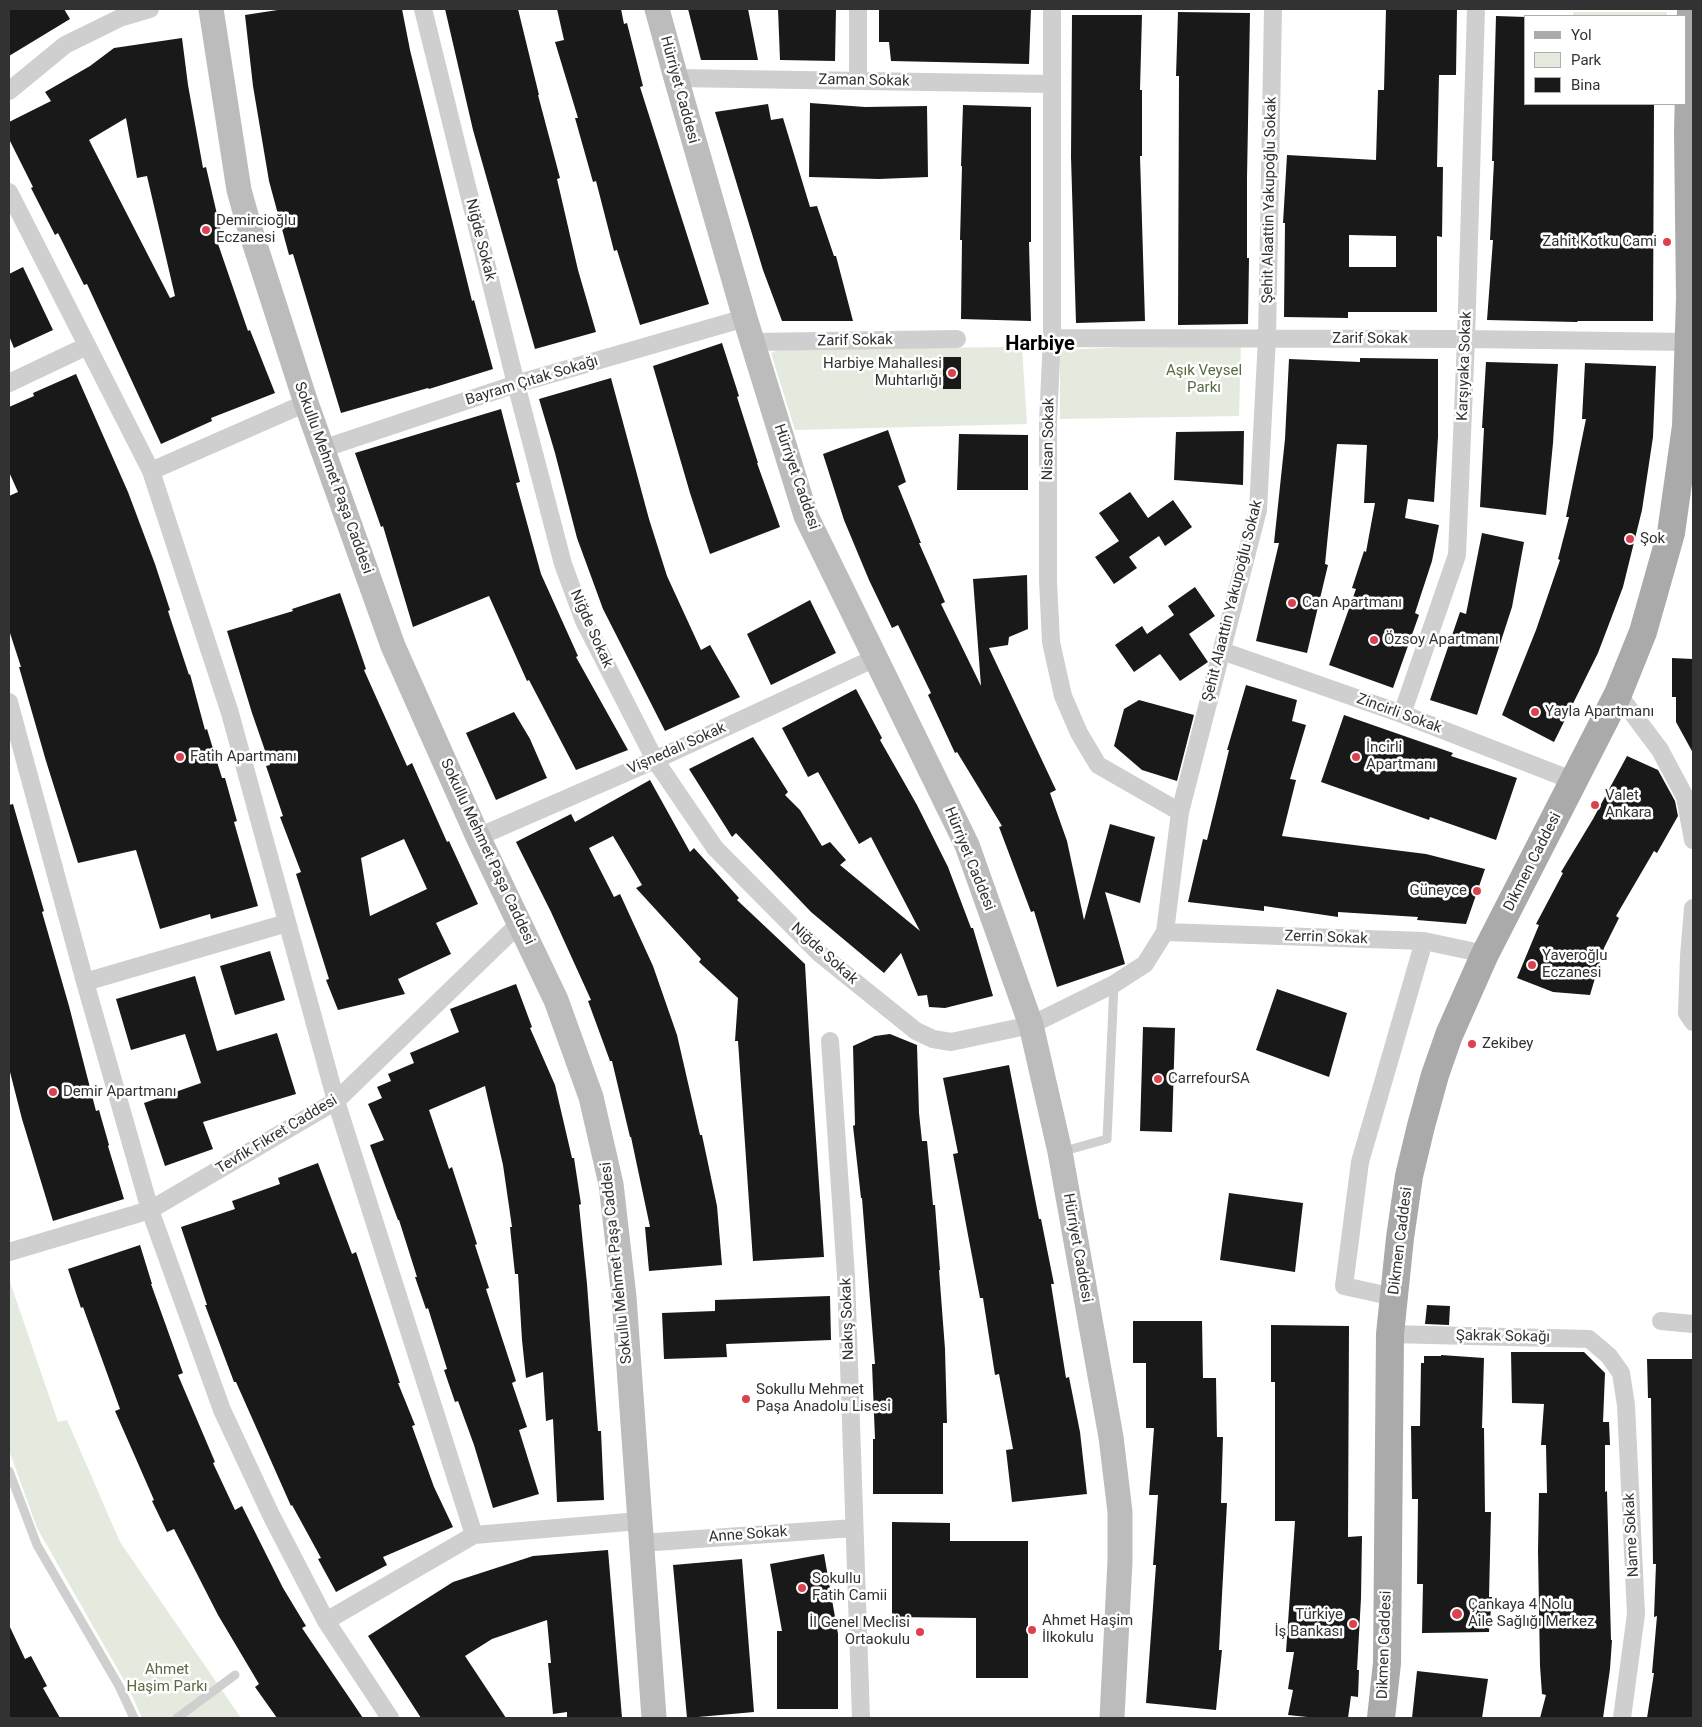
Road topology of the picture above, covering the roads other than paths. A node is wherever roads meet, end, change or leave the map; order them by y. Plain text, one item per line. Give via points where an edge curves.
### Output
1 (150, 9) edge
2 (211, 9) edge
3 (423, 9) edge
4 (657, 9) edge
5 (858, 9) edge
6 (1052, 9) edge
7 (1273, 9) edge
8 (1476, 9) edge
9 (1690, 9) edge
10 (676, 78) junction
11 (858, 81) junction
12 (1052, 84) junction
13 (9, 91) edge
14 (9, 192) edge
15 (744, 318) junction
16 (1052, 338) junction
17 (1267, 338) junction
18 (957, 339) dead end
19 (1466, 339) junction
20 (753, 342) junction
21 (1689, 342) junction
22 (87, 346) junction
23 (9, 383) edge
24 (516, 384) junction
25 (306, 403) junction
26 (322, 449) junction
27 (151, 471) junction
28 (1222, 651) junction
29 (876, 658) junction
30 (1618, 694) junction
31 (9, 702) edge
32 (1402, 714) junction
33 (655, 760) junction
34 (1574, 781) junction
35 (1180, 812) junction
36 (478, 837) junction
37 (1693, 840) edge
38 (1693, 908) edge
39 (287, 923) junction
40 (520, 923) junction
41 (1165, 932) junction
42 (1424, 941) junction
43 (1485, 954) junction
44 (85, 982) junction
45 (1114, 984) junction
46 (1693, 1022) edge
47 (1031, 1025) junction
48 (830, 1041) dead end
49 (336, 1101) junction
50 (1060, 1152) junction
51 (150, 1210) junction
52 (9, 1252) edge
53 (1394, 1297) junction
54 (1661, 1320) dead end
55 (1693, 1324) edge
56 (1390, 1334) junction
57 (1609, 1356) joint
58 (9, 1471) edge
59 (854, 1528) junction
60 (640, 1532) junction
61 (474, 1535) junction
62 (326, 1621) junction
63 (235, 1675) dead end
64 (134, 1718) edge
65 (177, 1718) edge
66 (390, 1718) edge
67 (654, 1718) edge
68 (861, 1718) edge
69 (1112, 1718) edge
70 (1381, 1718) edge
71 (1622, 1718) edge

1 - 13 street via 120,18 65,45
2 - 25 street, Sokullu Mehmet Paşa Caddesi via 239,190
3 - 24 street, Niğde Sokak
4 - 10 street, Hürriyet Caddesi
5 - 11 street
6 - 12 street, Nisan Sokak
7 - 17 street, Şehit Alaattin Yakupoğlu Sokak
8 - 19 street, Karşıyaka Sokak
9 - 21 main road, Dikmen Caddesi
10 - 11 street, Zaman Sokak
10 - 15 street, Hürriyet Caddesi
11 - 12 street, Zaman Sokak
12 - 16 street, Nisan Sokak
14 - 22 street
15 - 20 street, Hürriyet Caddesi
15 - 24 street, Bayram Çıtak Sokağı
16 - 17 street, Zarif Sokak
16 - 35 street, Nisan Sokak via 1048,422 1048,581 1051,642 1063,696 1098,765
17 - 19 street, Zarif Sokak
17 - 28 street, Şehit Alaattin Yakupoğlu Sokak via 1258,510
18 - 20 street, Zarif Sokak
19 - 21 street, Zarif Sokak
19 - 32 street, Karşıyaka Sokak via 1457,555
20 - 29 street, Hürriyet Caddesi via 806,516
21 - 30 main road, Dikmen Caddesi via 1686,426 1671,532 1642,632
22 - 23 street
22 - 27 street
24 - 26 street, Bayram Çıtak Sokağı
24 - 33 street, Niğde Sokak via 563,564 584,621
25 - 26 street, Sokullu Mehmet Paşa Caddesi
25 - 27 street
26 - 36 street, Sokullu Mehmet Paşa Caddesi via 393,646
27 - 39 street via 230,712
28 - 32 street, Zincirli Sokak
28 - 35 street, Şehit Alaattin Yakupoğlu Sokak
29 - 33 street, Vişnedalı Sokak
29 - 47 street, Hürriyet Caddesi via 966,844
30 - 34 main road, Dikmen Caddesi
30 - 37 street via 1660,750 1685,797
31 - 44 street
32 - 34 street, Zincirli Sokak
33 - 36 street, Vişnedalı Sokak
33 - 47 street, Niğde Sokak via 715,848 819,953 916,1030 933,1039 951,1042
34 - 43 main road, Dikmen Caddesi
35 - 41 street, Şehit Alaattin Yakupoğlu Sokak
36 - 40 street, Sokullu Mehmet Paşa Caddesi
38 - 46 street via 1687,1013
39 - 44 street
39 - 49 street
40 - 49 street, Tevfik Fikret Caddesi
40 - 60 street, Sokullu Mehmet Paşa Caddesi via 556,1000 592,1097 611,1184 624,1297
41 - 42 street, Zerrin Sokak
41 - 45 street, Şehit Alaattin Yakupoğlu Sokak via 1145,964
42 - 43 street, Zerrin Sokak
42 - 53 street via 1360,1162 1344,1286
43 - 53 main road, Dikmen Caddesi via 1449,1035 1421,1126 1409,1176
44 - 51 street
45 - 47 street, Şehit Alaattin Yakupoğlu Sokak
45 - 50 lane via 1107,1139
47 - 50 street, Hürriyet Caddesi
48 - 59 street, Nakış Sokak via 846,1276
49 - 51 street, Tevfik Fikret Caddesi
49 - 61 street
50 - 69 street, Hürriyet Caddesi via 1111,1437 1120,1512
51 - 52 street, Tevfik Fikret Caddesi
51 - 62 street via 222,1410 270,1515
53 - 56 main road, Dikmen Caddesi
54 - 55 street
56 - 57 street, Şakrak Sokağı via 1589,1339
56 - 70 main road, Dikmen Caddesi via 1387,1663
57 - 71 street, Name Sokak via 1621,1373 1626,1405 1636,1614
58 - 64 lane via 37,1544
59 - 60 street, Anne Sokak
59 - 68 street, Nakış Sokak
60 - 61 street, Anne Sokak
60 - 67 street, Sokullu Mehmet Paşa Caddesi
61 - 62 street
62 - 66 street
63 - 65 lane

